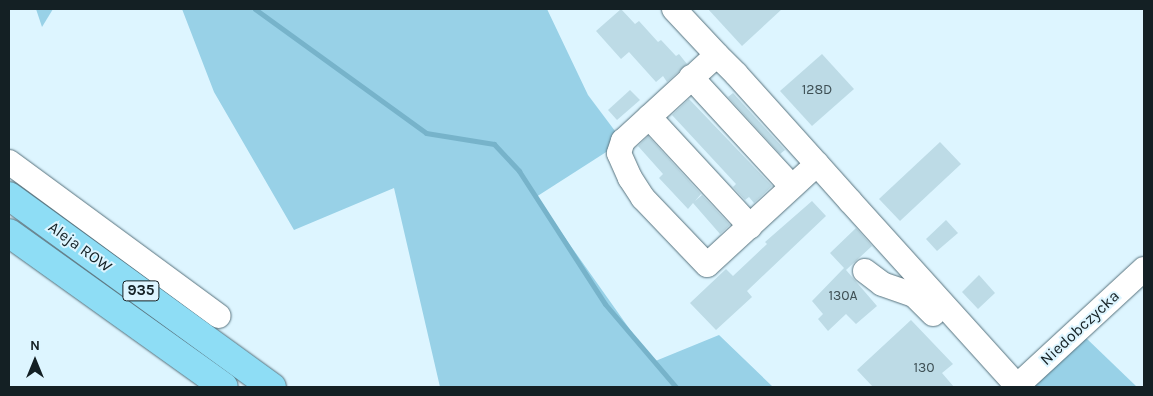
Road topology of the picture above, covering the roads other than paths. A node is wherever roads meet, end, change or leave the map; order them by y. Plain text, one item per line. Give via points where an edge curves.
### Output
1 (674, 9) edge
2 (716, 54) junction
3 (691, 78) junction
4 (649, 116) junction
5 (9, 162) edge
6 (817, 164) junction
7 (792, 187) junction
8 (9, 196) edge
9 (750, 226) junction
10 (9, 233) edge
11 (1144, 269) edge
12 (865, 271) dead end
13 (219, 316) dead end
14 (1014, 383) edge
15 (224, 387) edge
16 (272, 387) edge

1 - 2 street
2 - 3 street
2 - 6 street
3 - 4 street
3 - 7 street
4 - 9 street
4 - 9 street via 623,141 619,153 630,178 651,206 707,265
5 - 13 street
6 - 7 street
6 - 14 street
7 - 9 street
8 - 16 main road, Aleja ROW / 935
10 - 15 main road, Aleja ROW / 935
11 - 14 street, Niedobczycka
12 - 14 street via 882,284 914,295 987,374

